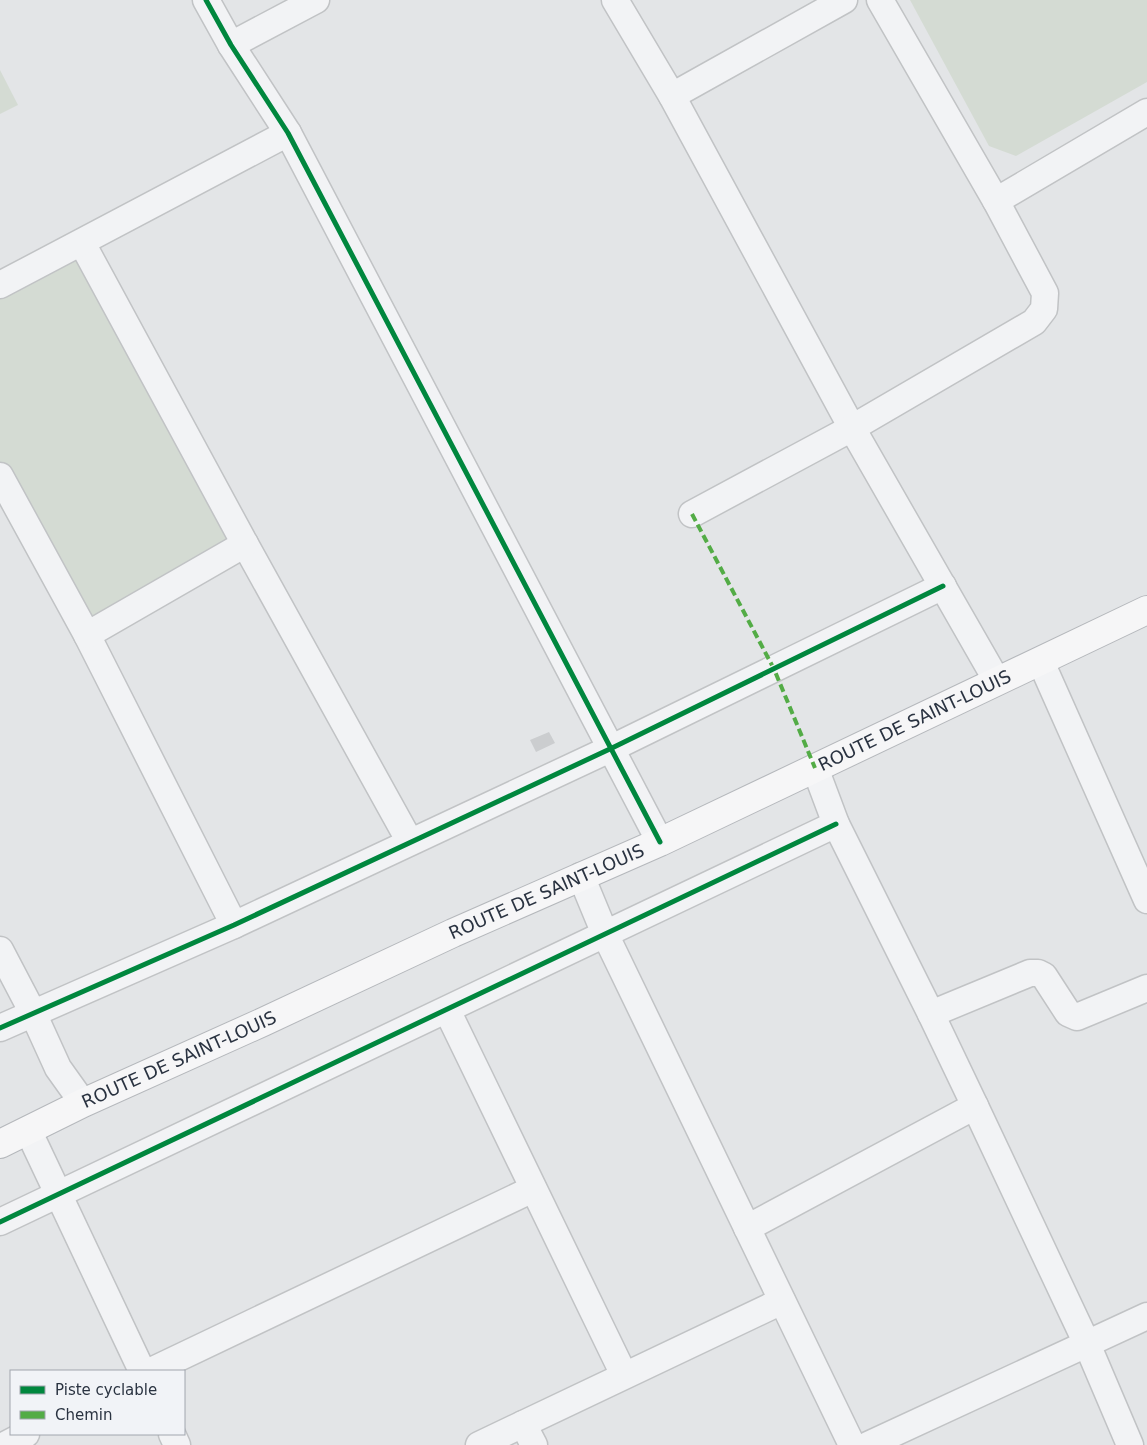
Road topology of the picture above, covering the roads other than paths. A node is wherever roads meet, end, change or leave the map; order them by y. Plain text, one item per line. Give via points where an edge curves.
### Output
1 (206, 0) edge
2 (316, 0) edge
3 (615, 0) edge
4 (844, 0) edge
5 (880, 0) edge
6 (231, 45) junction
7 (672, 96) junction
8 (1147, 112) edge
9 (288, 133) junction
10 (996, 201) junction
11 (82, 242) junction
12 (0, 285) edge
13 (852, 428) junction
14 (0, 476) edge
15 (692, 514) dead end
16 (245, 544) junction
17 (943, 586) junction
18 (1147, 610) edge
19 (87, 635) junction
20 (1041, 662) junction
21 (997, 681) junction
22 (612, 748) junction
23 (815, 768) junction
24 (836, 824) junction
25 (410, 842) junction
26 (660, 842) junction
27 (581, 876) junction
28 (1147, 900) edge
29 (234, 925) junction
30 (605, 934) junction
31 (0, 950) edge
32 (1147, 988) edge
33 (447, 1010) junction
34 (33, 1013) junction
35 (931, 1014) junction
36 (0, 1028) edge
37 (83, 1103) junction
38 (975, 1106) junction
39 (28, 1130) junction
40 (0, 1144) edge
41 (533, 1189) junction
42 (58, 1195) junction
43 (0, 1222) edge
44 (747, 1228) junction
45 (782, 1301) junction
46 (1147, 1316) edge
47 (1087, 1344) junction
48 (142, 1370) edge
49 (153, 1370) edge
50 (624, 1375) junction
51 (529, 1434) edge
52 (24, 1435) edge
53 (5, 1445) edge
54 (478, 1445) edge
55 (852, 1445) edge
56 (868, 1445) edge
57 (1130, 1445) edge

1 - 6 street
2 - 6 street
3 - 7 street
4 - 7 street
5 - 10 street
6 - 9 street
7 - 13 street
8 - 10 street
9 - 11 street
9 - 22 street
10 - 13 street via 1045,293 1044,309 1034,322
11 - 12 street
11 - 16 street
13 - 15 street
13 - 17 street
14 - 19 street
16 - 19 street
16 - 25 street
17 - 21 street
17 - 22 street
18 - 20 highway, ROUTE DE SAINT-LOUIS
19 - 29 street
20 - 21 highway, ROUTE DE SAINT-LOUIS
20 - 28 street
21 - 23 highway, ROUTE DE SAINT-LOUIS
22 - 25 street
22 - 26 street
23 - 24 street
23 - 26 highway, ROUTE DE SAINT-LOUIS
24 - 30 street
24 - 35 street
25 - 29 street
26 - 27 highway, ROUTE DE SAINT-LOUIS
27 - 30 street
27 - 37 highway, ROUTE DE SAINT-LOUIS
29 - 34 street
30 - 33 street
30 - 44 street
31 - 34 street
32 - 35 street via 1077,1017 1068,1013 1044,976 1030,973
33 - 41 street
33 - 42 street
34 - 36 street
34 - 37 street via 58,1068
35 - 38 street
37 - 39 highway, ROUTE DE SAINT-LOUIS
38 - 44 street
38 - 47 street
39 - 40 highway, ROUTE DE SAINT-LOUIS
39 - 42 street
41 - 49 street
41 - 50 street
42 - 43 street
42 - 48 street
44 - 45 street
45 - 50 street
45 - 55 street
46 - 47 street
47 - 56 street
47 - 57 street
50 - 51 street
51 - 54 street
52 - 53 street

